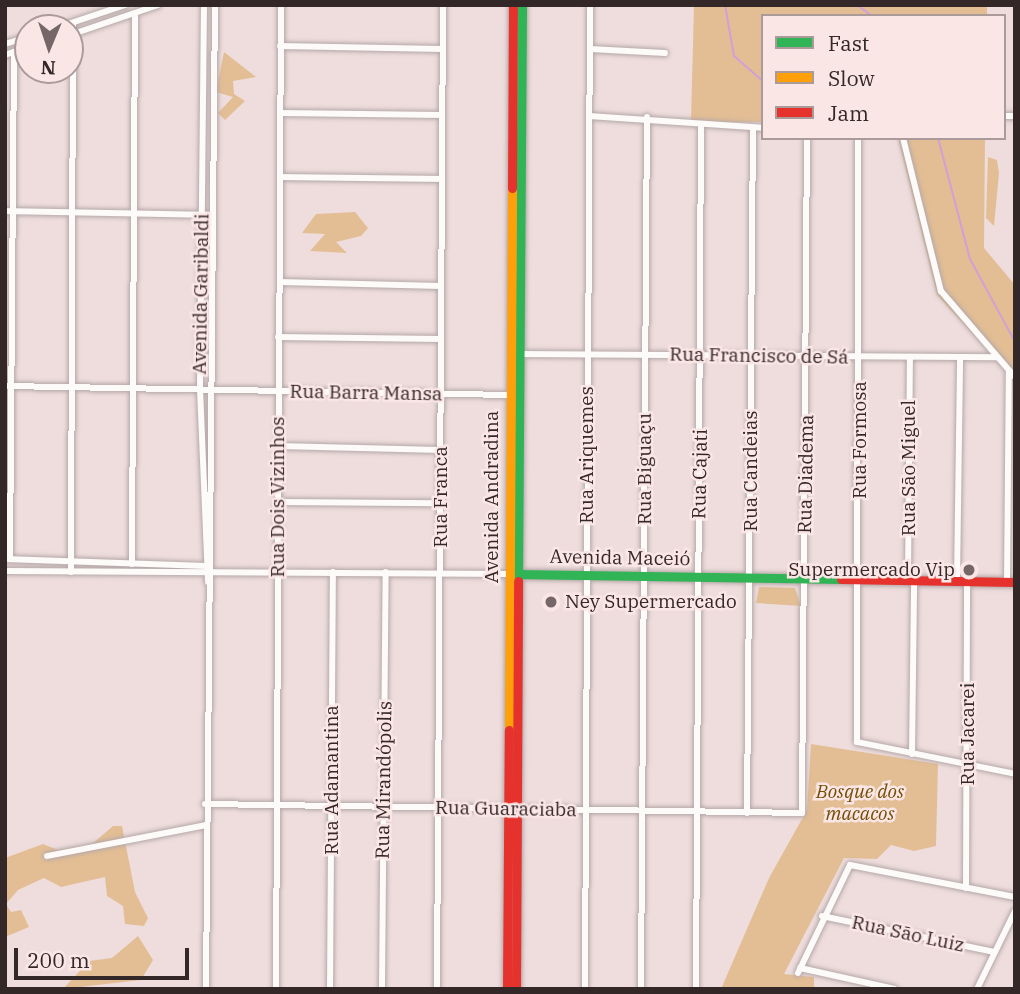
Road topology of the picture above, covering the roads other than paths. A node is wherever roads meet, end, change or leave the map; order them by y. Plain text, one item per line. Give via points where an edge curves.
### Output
1 (125, 5) edge
2 (158, 5) edge
3 (204, 5) edge
4 (215, 5) edge
5 (281, 5) edge
6 (443, 5) edge
7 (513, 5) edge
8 (522, 5) edge
9 (590, 5) edge
10 (135, 13) junction
11 (84, 19) edge
12 (84, 30) edge
13 (280, 46) junction
14 (442, 49) junction
15 (590, 49) junction
16 (14, 52) edge
17 (665, 52) dead end
18 (5, 55) edge
19 (14, 84) edge
20 (73, 84) edge
21 (280, 113) junction
22 (442, 115) junction
23 (589, 116) junction
24 (647, 117) junction
25 (701, 127) junction
26 (753, 128) junction
27 (761, 128) edge
28 (807, 140) edge
29 (858, 140) edge
30 (903, 140) edge
31 (281, 177) junction
32 (442, 179) junction
33 (517, 209) junction
34 (5, 211) edge
35 (14, 211) junction
36 (74, 212) junction
37 (134, 214) junction
38 (202, 215) junction
39 (213, 215) junction
40 (280, 282) junction
41 (441, 286) junction
42 (278, 337) junction
43 (441, 339) junction
44 (522, 354) junction
45 (588, 355) junction
46 (645, 355) junction
47 (701, 356) junction
48 (752, 356) junction
49 (807, 356) junction
50 (860, 357) junction
51 (910, 357) junction
52 (960, 357) junction
53 (997, 357) junction
54 (1009, 371) junction
55 (1015, 377) edge
56 (9, 386) edge
57 (73, 387) junction
58 (132, 388) junction
59 (200, 389) junction
60 (211, 389) junction
61 (279, 391) junction
62 (441, 394) junction
63 (510, 395) junction
64 (521, 395) junction
65 (278, 446) junction
66 (441, 450) junction
67 (278, 502) junction
68 (441, 503) junction
69 (8, 559) edge
70 (72, 560) junction
71 (132, 564) junction
72 (278, 570) junction
73 (5, 571) edge
74 (207, 571) junction
75 (71, 572) junction
76 (333, 572) junction
77 (386, 572) junction
78 (442, 573) junction
79 (515, 574) junction
80 (586, 576) junction
81 (645, 576) junction
82 (699, 576) junction
83 (751, 577) junction
84 (805, 578) junction
85 (859, 578) junction
86 (911, 579) junction
87 (962, 581) junction
88 (1011, 582) edge
89 (912, 754) junction
90 (968, 765) junction
91 (1015, 774) edge
92 (205, 804) junction
93 (276, 806) junction
94 (331, 807) junction
95 (383, 807) junction
96 (440, 808) junction
97 (513, 809) junction
98 (804, 810) joint
99 (586, 811) junction
100 (642, 812) junction
101 (697, 812) junction
102 (747, 813) junction
103 (206, 825) junction
104 (47, 856) dead end
105 (966, 888) junction
106 (1015, 897) edge
107 (1015, 911) edge
108 (822, 916) junction
109 (994, 951) junction
110 (206, 989) edge
111 (276, 989) edge
112 (330, 989) edge
113 (382, 989) edge
114 (437, 989) edge
115 (507, 989) edge
116 (516, 989) edge
117 (585, 989) edge
118 (641, 989) edge
119 (696, 989) edge
120 (895, 989) edge
121 (977, 989) edge

1 - 11 street
2 - 10 street
3 - 38 street, Avenida Garibaldi
4 - 39 street, Avenida Garibaldi
5 - 13 street, Rua Dois Vizinhos
6 - 14 street, Rua Franca
7 - 33 main road, Avenida Andradina
8 - 33 main road, Avenida Andradina
9 - 15 street, Rua Ariquemes
10 - 12 street
10 - 37 street
13 - 14 street
13 - 21 street, Rua Dois Vizinhos
14 - 22 street, Rua Franca
15 - 17 street
15 - 23 street, Rua Ariquemes
16 - 18 street
19 - 35 street
20 - 36 street
21 - 22 street
21 - 31 street, Rua Dois Vizinhos
22 - 32 street, Rua Franca
23 - 24 street
23 - 45 street, Rua Ariquemes
24 - 25 street
24 - 46 street, Rua Biguaçu
25 - 26 street
25 - 47 street, Rua Cajati
26 - 27 street
26 - 48 street, Rua Candeias
28 - 49 street, Rua Diadema
29 - 50 street, Rua Formosa
30 - 53 street via 941,291
31 - 32 street
31 - 40 street, Rua Dois Vizinhos
32 - 41 street, Rua Franca
33 - 44 main road, Avenida Andradina
33 - 63 main road, Avenida Andradina
34 - 35 street
35 - 36 street
35 - 56 street
36 - 37 street
36 - 57 street
37 - 38 street
37 - 58 street
38 - 39 street
38 - 59 street, Avenida Garibaldi
39 - 60 street, Avenida Garibaldi
40 - 41 street
40 - 42 street, Rua Dois Vizinhos
41 - 43 street, Rua Franca
42 - 43 street
42 - 61 street, Rua Dois Vizinhos
43 - 62 street, Rua Franca
44 - 45 street, Rua Francisco de Sá
44 - 64 main road, Avenida Andradina
45 - 46 street, Rua Francisco de Sá
45 - 80 street, Rua Ariquemes
46 - 47 street, Rua Francisco de Sá
46 - 81 street, Rua Biguaçu
47 - 48 street, Rua Francisco de Sá
47 - 82 street, Rua Cajati
48 - 49 street, Rua Francisco de Sá
48 - 83 street, Rua Candeias
49 - 50 street, Rua Francisco de Sá
49 - 84 street, Rua Diadema
50 - 51 street, Rua Francisco de Sá
50 - 85 street, Rua Formosa
51 - 52 street, Rua Francisco de Sá
51 - 86 street, Rua São Miguel
52 - 53 street, Rua Francisco de Sá
52 - 87 street, Rua Jacarei
53 - 54 street
54 - 55 street
54 - 88 street
56 - 57 street
56 - 69 street
57 - 58 street
57 - 70 street
58 - 59 street
58 - 71 street
59 - 60 street, Rua Barra Mansa
59 - 74 street, Avenida Garibaldi
60 - 61 street, Rua Barra Mansa
60 - 74 street, Avenida Garibaldi
61 - 62 street, Rua Barra Mansa
61 - 65 street, Rua Dois Vizinhos
62 - 63 street, Rua Barra Mansa
62 - 66 street, Rua Franca
63 - 64 street, Rua Barra Mansa
63 - 79 main road, Avenida Andradina
64 - 79 main road, Avenida Andradina
65 - 66 street
65 - 67 street, Rua Dois Vizinhos
66 - 68 street, Rua Franca
67 - 68 street
67 - 72 street, Rua Dois Vizinhos
68 - 78 street, Rua Franca
69 - 70 street
70 - 71 street
70 - 75 street
71 - 74 street
72 - 74 street, Avenida Maceió
72 - 76 street, Avenida Maceió
72 - 93 street, Rua Dois Vizinhos
73 - 75 street
74 - 75 street
74 - 92 street
76 - 77 street, Avenida Maceió
76 - 94 street, Rua Adamantina
77 - 78 street, Avenida Maceió
77 - 95 street, Rua Mirandópolis
78 - 79 street, Avenida Maceió
78 - 96 street, Rua Franca
79 - 80 main road, Avenida Maceió
79 - 97 main road, Avenida Andradina
80 - 81 main road, Avenida Maceió
80 - 99 street, Rua Ariquemes
81 - 82 main road, Avenida Maceió
81 - 100 street, Rua Biguaçu
82 - 83 main road, Avenida Maceió
82 - 101 street, Rua Cajati
83 - 84 main road, Avenida Maceió
83 - 102 street, Rua Candeias
84 - 85 main road, Avenida Maceió
84 - 98 street, Rua Diadema
85 - 86 main road, Avenida Maceió
85 - 89 street, Rua Formosa via 857,743
86 - 87 main road, Avenida Maceió
86 - 89 street, Rua São Miguel
87 - 88 main road, Avenida Maceió
87 - 90 street, Rua Jacarei
89 - 90 street
90 - 91 street
90 - 105 street, Rua Jacarei
92 - 93 street, Rua Guaraciaba
92 - 103 street
93 - 94 street, Rua Guaraciaba
93 - 111 street, Rua Dois Vizinhos
94 - 95 street, Rua Guaraciaba
94 - 112 street, Rua Adamantina
95 - 96 street, Rua Guaraciaba
95 - 113 street, Rua Mirandópolis
96 - 97 street, Rua Guaraciaba
96 - 114 street, Rua Franca
97 - 99 street, Rua Guaraciaba
97 - 115 main road, Avenida Andradina
97 - 116 main road, Avenida Andradina
98 - 102 street, Rua Guaraciaba
99 - 100 street, Rua Guaraciaba
99 - 117 street, Rua Ariquemes
100 - 101 street, Rua Guaraciaba
100 - 118 street, Rua Biguaçu
101 - 102 street, Rua Guaraciaba
101 - 119 street, Rua Cajati
103 - 104 street
103 - 110 street
105 - 106 street
105 - 108 street via 850,865
107 - 109 street
108 - 109 street, Rua São Luiz
108 - 120 street via 799,971
109 - 121 street

